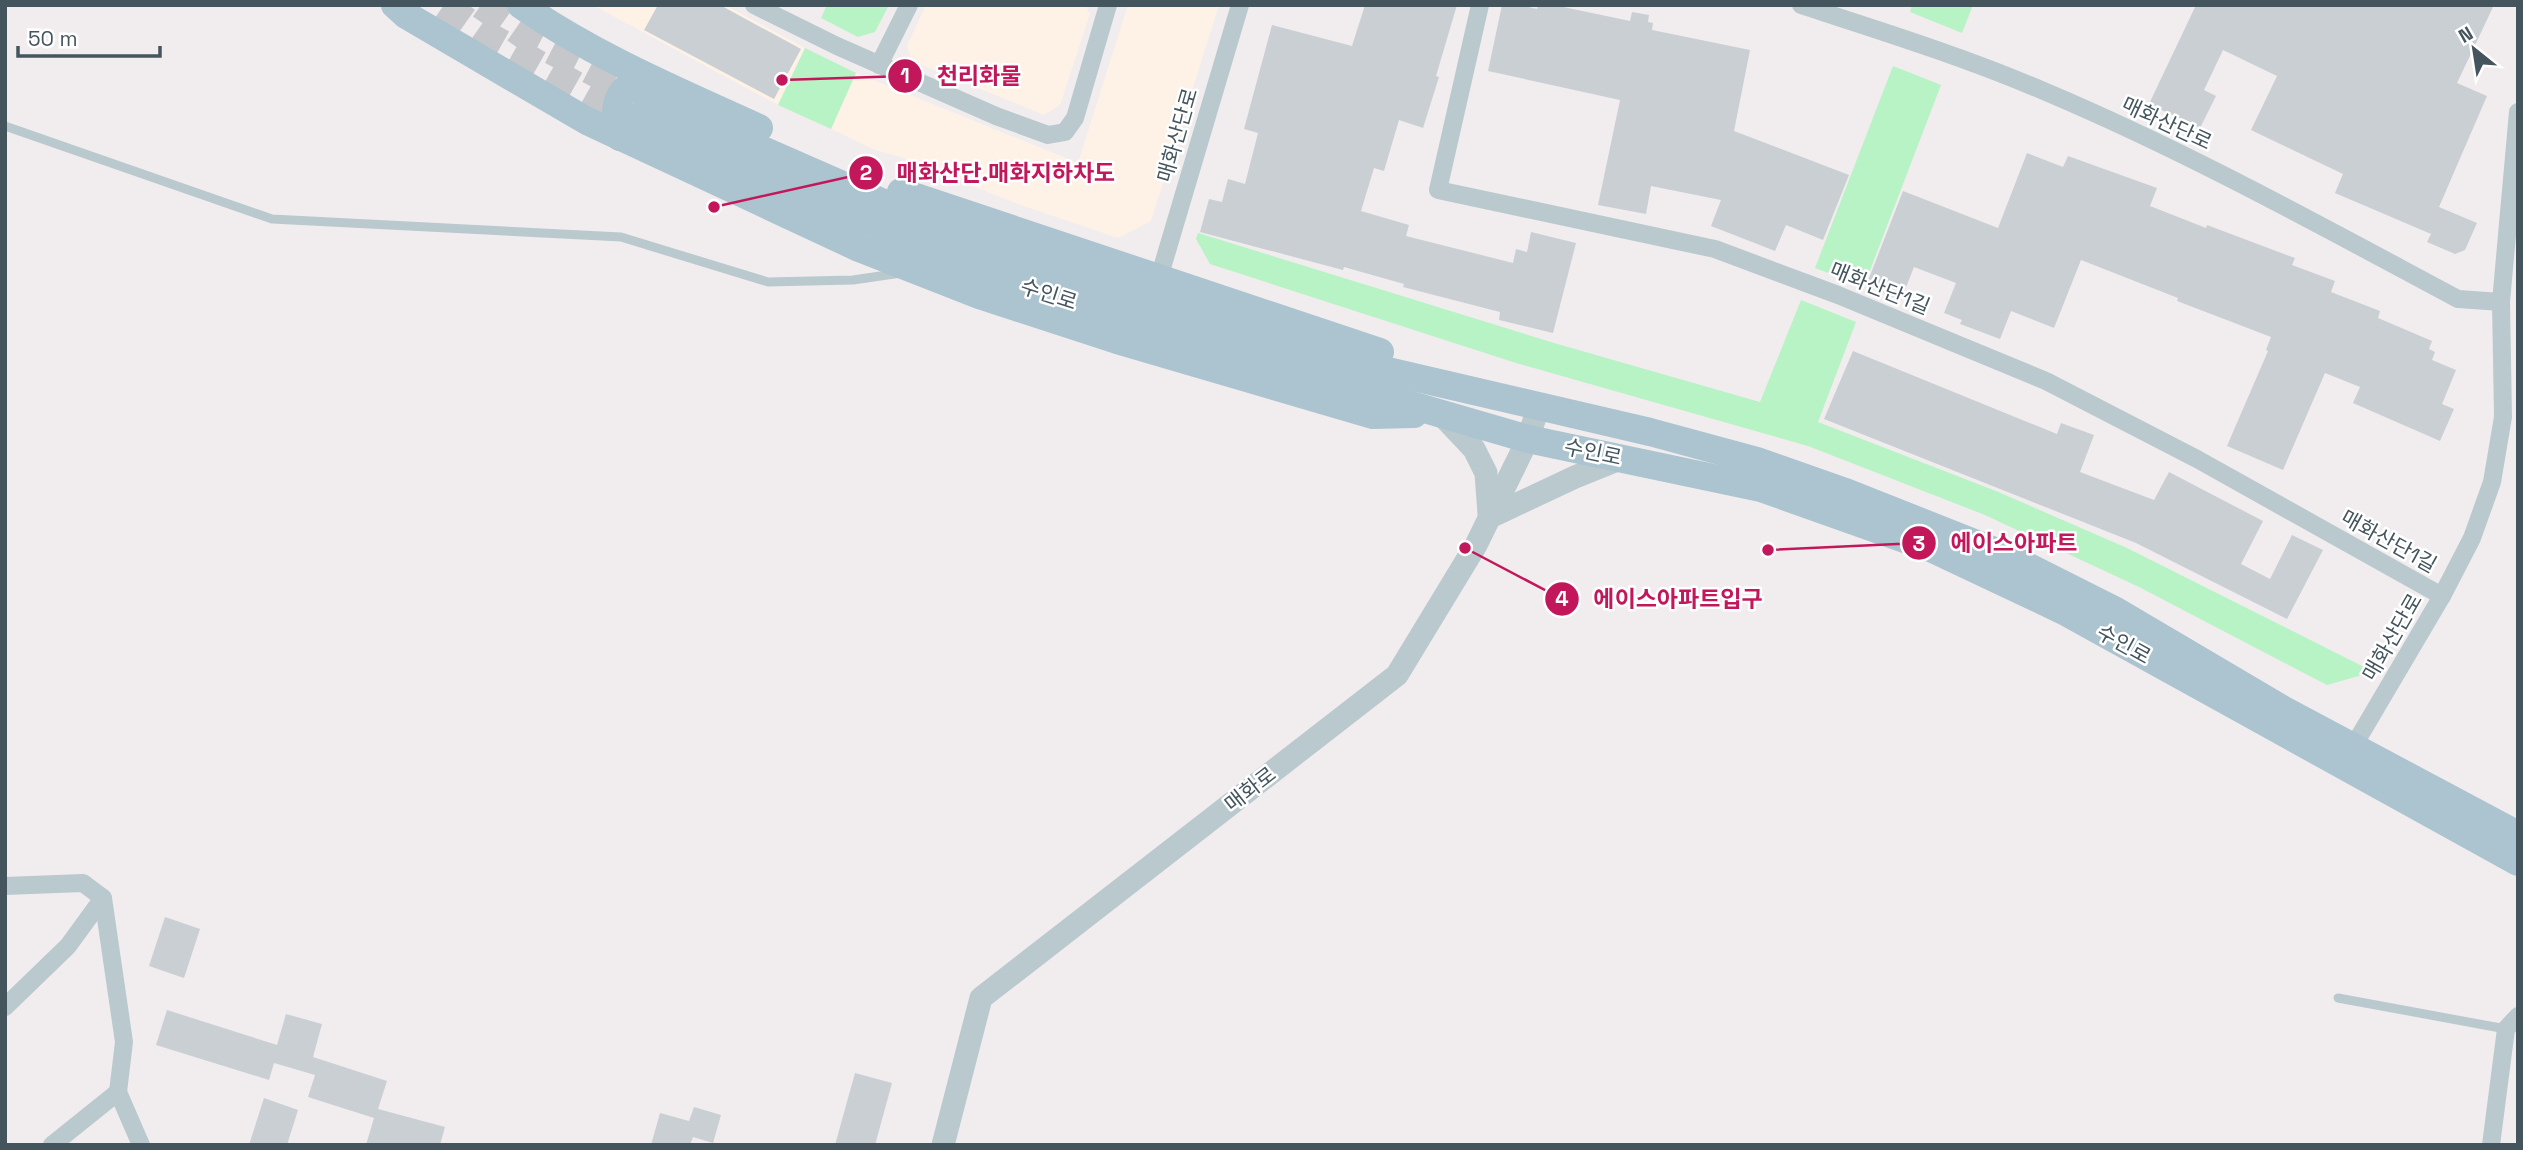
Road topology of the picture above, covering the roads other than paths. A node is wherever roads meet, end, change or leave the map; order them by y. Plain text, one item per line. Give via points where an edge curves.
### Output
1 (521, 5) edge
2 (754, 5) edge
3 (909, 5) edge
4 (1108, 5) edge
5 (1240, 5) edge
6 (1480, 5) edge
7 (1801, 5) edge
8 (405, 8) edge
9 (879, 65) junction
10 (637, 108) junction
11 (2518, 112) edge
12 (5, 126) edge
13 (916, 271) junction
14 (1159, 278) junction
15 (2501, 302) junction
16 (1442, 383) junction
17 (1539, 405) junction
18 (1440, 413) junction
19 (1528, 439) junction
20 (1622, 458) junction
21 (1490, 517) junction
22 (2442, 596) junction
23 (2353, 747) junction
24 (2518, 835) edge
25 (2518, 862) edge
26 (5, 886) edge
27 (103, 898) junction
28 (2338, 998) dead end
29 (5, 1007) edge
30 (2512, 1023) edge
31 (118, 1092) junction
32 (51, 1145) edge
33 (141, 1145) edge
34 (943, 1145) edge
35 (2491, 1145) edge

1 - 10 main road via 548,24
2 - 9 street
3 - 9 street
4 - 9 street via 1075,117 1065,132 1048,135
5 - 14 street, 매화산단로
6 - 22 street, 매화산단1길 via 1438,190 1715,249 1838,295 2046,381
7 - 15 street, 매화산단로 via 1928,46 2046,92 2196,161 2458,299
8 - 10 main road via 587,121
10 - 13 main road via 859,248
10 - 14 main road
10 - 16 main road, 수인로 via 982,246 1241,332
10 - 18 main road, 수인로 via 984,273 1194,342
11 - 15 street, 매화산단로
12 - 13 lane via 272,219 621,237 768,282 853,280
13 - 18 main road via 1117,340 1373,415
14 - 16 main road via 1395,357
15 - 22 street, 매화산단로 via 2503,417 2492,482 2472,538
16 - 17 main road, 수인로
17 - 19 street, 매화로
17 - 23 main road, 수인로 via 1757,461 2007,556 2116,611
18 - 19 main road, 수인로
18 - 21 street via 1474,449 1486,473
19 - 20 main road, 수인로
19 - 21 street, 매화로
20 - 21 street
20 - 25 main road, 수인로 via 1761,488 1933,549 2064,611
21 - 34 street, 매화로 via 1397,675 981,998
22 - 23 street, 매화산단로
23 - 24 main road, 수인로
26 - 27 street via 83,883
27 - 29 street via 68,946
27 - 31 street via 124,1042
28 - 30 lane
30 - 35 street
31 - 32 street
31 - 33 street

